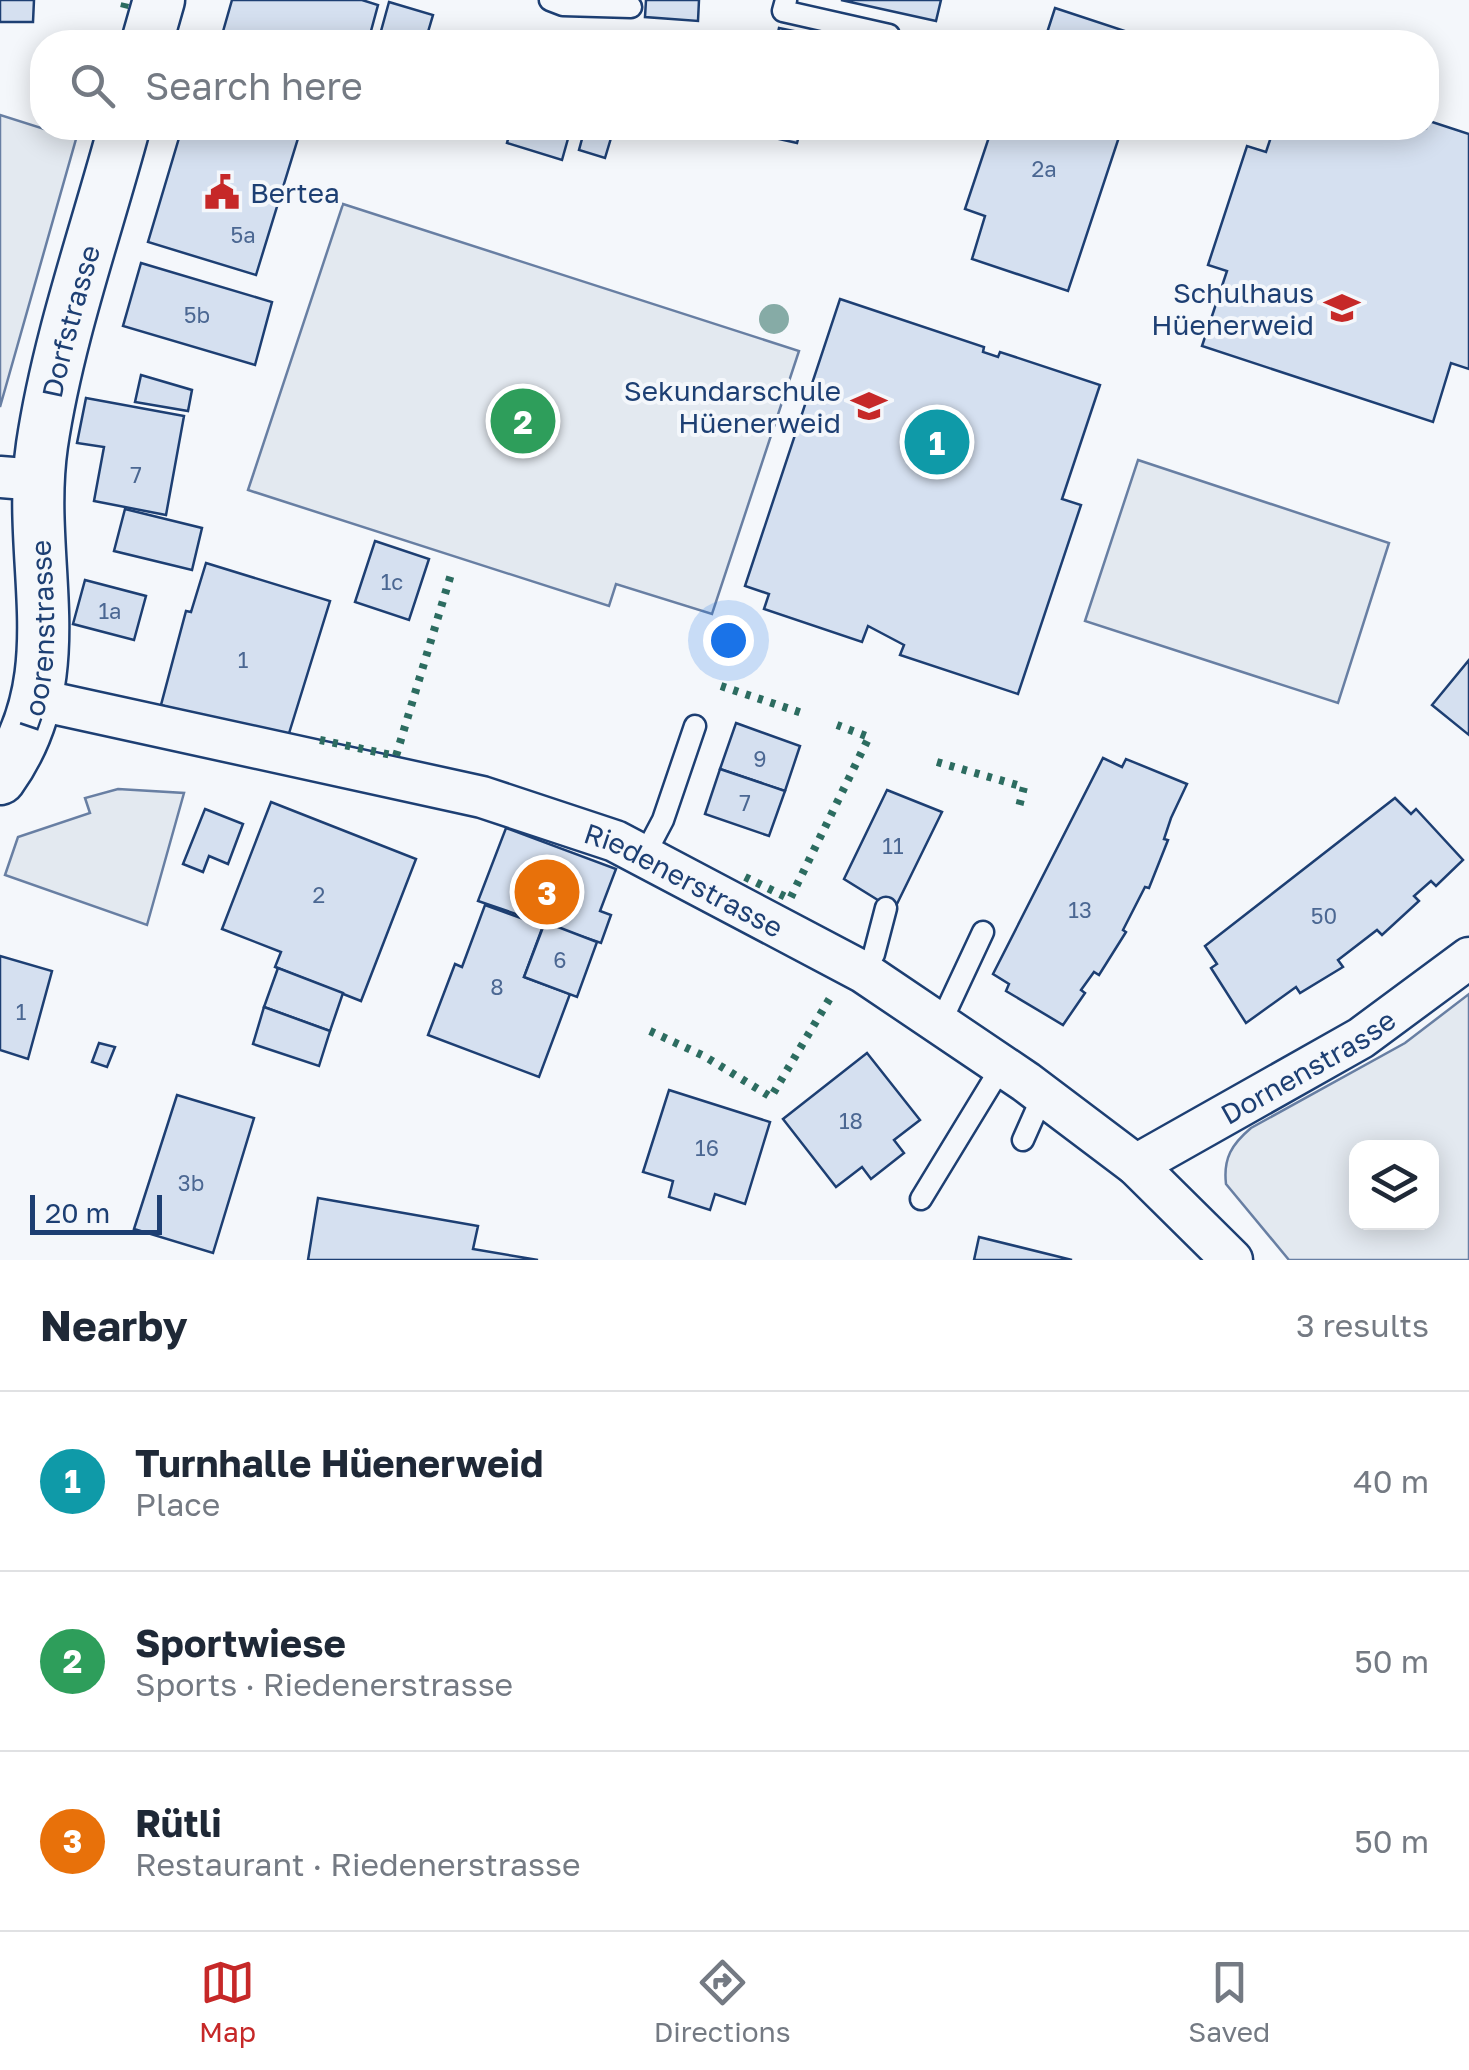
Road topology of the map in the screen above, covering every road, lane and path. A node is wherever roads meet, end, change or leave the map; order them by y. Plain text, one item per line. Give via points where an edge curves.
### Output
1 (159, 0) edge
2 (550, 0) edge
3 (786, 0) edge
4 (631, 8) dead end
5 (151, 30) edge
6 (867, 30) edge
7 (121, 140) edge
8 (19, 478) edge
9 (39, 700) junction
10 (695, 726) dead end
11 (0, 779) edge
12 (644, 856) junction
13 (886, 908) dead end
14 (983, 932) dead end
15 (1469, 958) edge
16 (863, 972) junction
17 (940, 1024) junction
18 (1002, 1066) junction
19 (1042, 1095) junction
20 (1023, 1140) dead end
21 (1136, 1165) junction
22 (922, 1199) dead end
23 (1232, 1260) edge

1 - 5 street
2 - 4 lane
3 - 6 lane via 783,11
7 - 8 street, Dorfstrasse via 55,381
8 - 9 street, Loorenstrasse via 45,644
9 - 11 street, Loorenstrasse via 18,754
9 - 12 street, Riedenerstrasse via 482,796 556,818
10 - 12 lane
12 - 16 street, Riedenerstrasse
13 - 16 lane
14 - 17 lane
15 - 21 street, Dornenstrasse via 1360,1038
16 - 17 street, Riedenerstrasse
17 - 18 street, Riedenerstrasse
18 - 19 street, Riedenerstrasse
18 - 22 lane
19 - 20 lane
19 - 21 street, Riedenerstrasse
21 - 23 street, Riedenerstrasse

